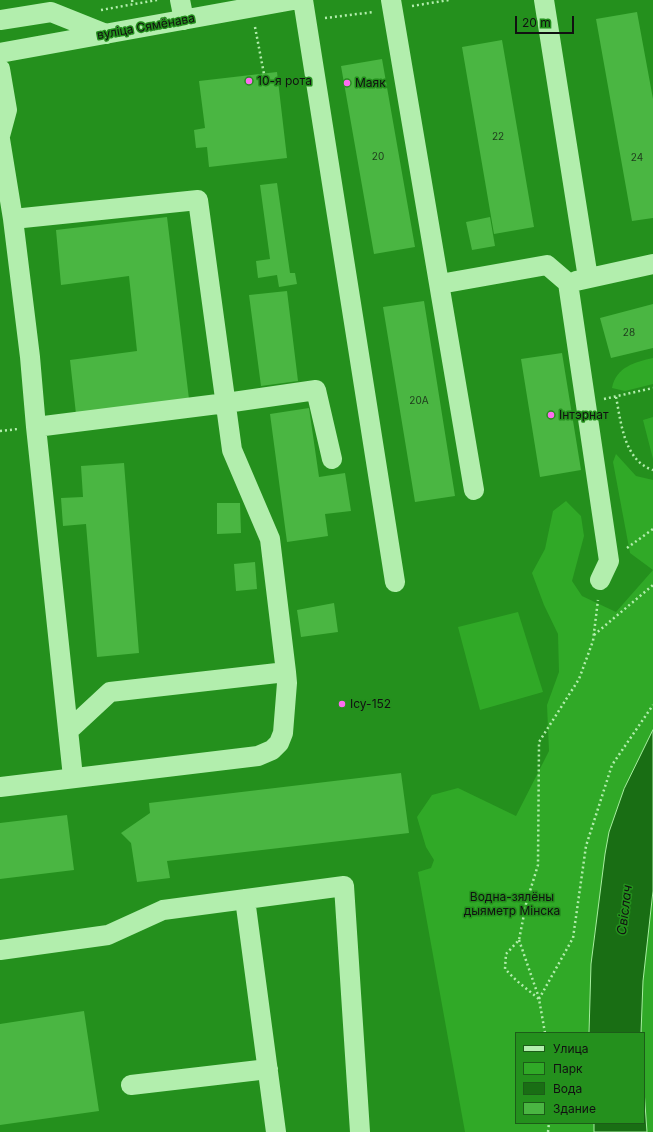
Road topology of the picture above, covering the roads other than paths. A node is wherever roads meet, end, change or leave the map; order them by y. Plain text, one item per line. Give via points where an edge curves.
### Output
1 (180, 0) edge
2 (293, 0) edge
3 (304, 0) edge
4 (391, 0) edge
5 (544, 0) edge
6 (0, 20) edge
7 (184, 20) junction
8 (106, 34) junction
9 (0, 53) edge
10 (0, 69) edge
11 (0, 136) edge
12 (0, 139) edge
13 (13, 219) junction
14 (653, 264) edge
15 (588, 278) junction
16 (568, 283) junction
17 (440, 284) junction
18 (226, 403) junction
19 (36, 427) junction
20 (332, 459) dead end
21 (474, 490) dead end
22 (600, 580) road end
23 (395, 582) dead end
24 (286, 672) junction
25 (68, 731) junction
26 (73, 777) junction
27 (0, 787) edge
28 (245, 899) junction
29 (0, 950) edge
30 (268, 1068) junction
31 (131, 1085) dead end
32 (276, 1132) edge
33 (360, 1132) edge

1 - 7 street
2 - 7 street, вуліца Сямёнава
3 - 23 street
4 - 17 street
5 - 15 street
6 - 8 street via 51,12
7 - 8 street, вуліца Сямёнава
8 - 9 street, вуліца Сямёнава
10 - 11 street via 7,110
12 - 13 street
13 - 18 street via 198,200
13 - 19 street
14 - 15 street
15 - 16 street
16 - 17 street via 547,265
16 - 22 street via 609,561
17 - 21 street
18 - 19 street
18 - 20 street via 316,390
18 - 24 street via 232,450 270,539
19 - 25 street
24 - 25 street via 110,692
24 - 26 street via 283,733 279,743 272,750 258,756
25 - 26 street
26 - 27 street
28 - 29 street via 163,910 108,936
28 - 30 street
28 - 33 street via 344,886
30 - 31 street
30 - 32 street

